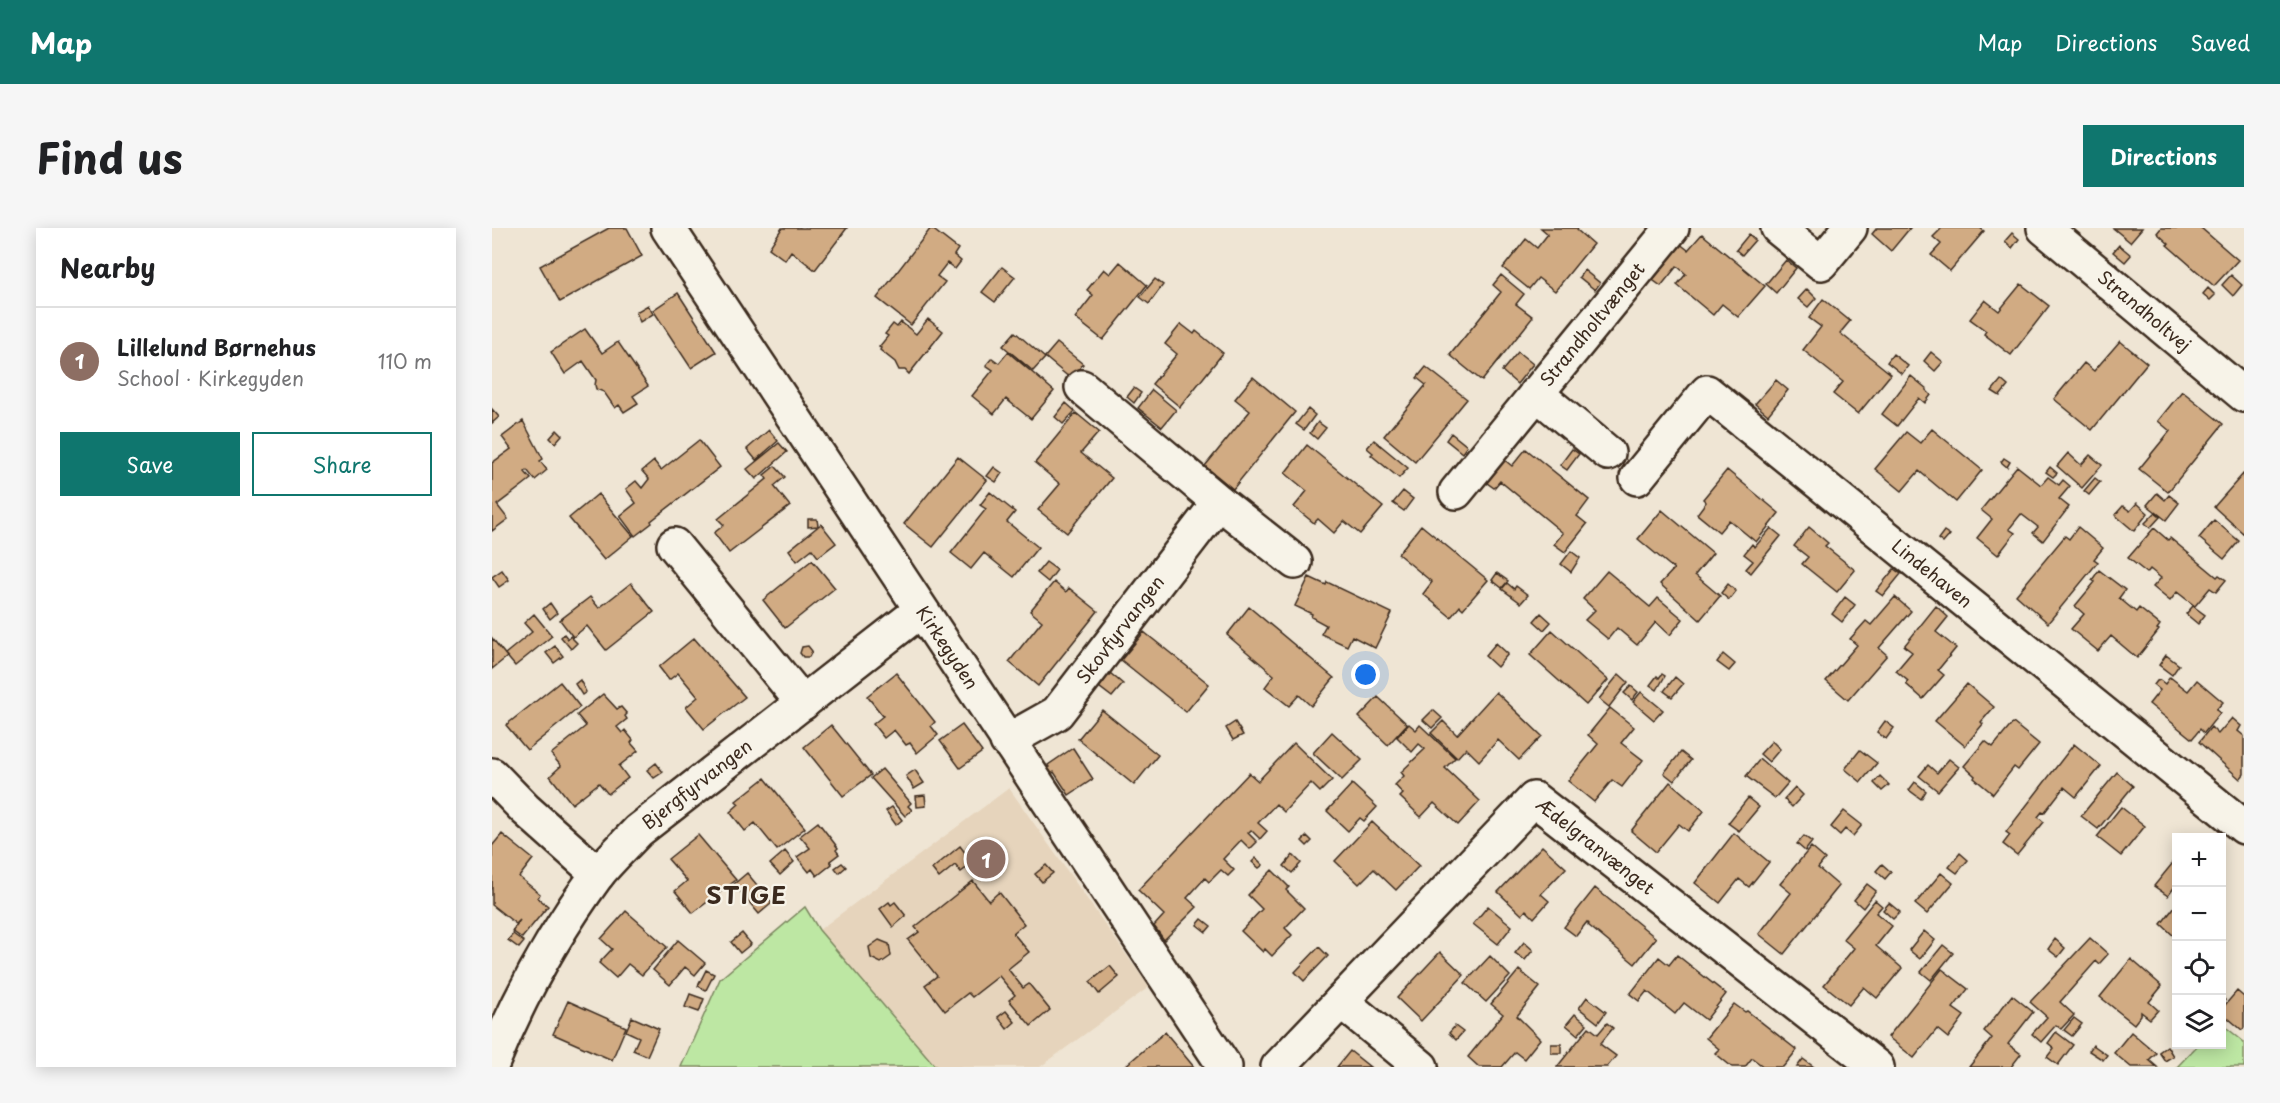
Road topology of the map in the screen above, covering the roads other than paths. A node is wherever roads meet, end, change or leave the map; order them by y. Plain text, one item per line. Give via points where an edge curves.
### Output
1 (668, 228) edge
2 (1672, 228) edge
3 (1778, 228) edge
4 (1850, 228) edge
5 (2044, 228) edge
6 (1082, 387) dead end
7 (1536, 393) junction
8 (2244, 395) edge
9 (1608, 453) dead end
10 (1637, 478) dead end
11 (1456, 492) dead end
12 (1219, 502) junction
13 (674, 545) dead end
14 (1295, 562) dead end
15 (920, 611) junction
16 (802, 703) junction
17 (1007, 741) junction
18 (492, 775) edge
19 (2244, 827) edge
20 (598, 874) junction
21 (1341, 1001) junction
22 (492, 1064) edge
23 (1225, 1067) edge
24 (1278, 1067) edge
25 (1421, 1067) edge
26 (1877, 1067) edge

1 - 15 street, Kirkegyden
2 - 7 street, Strandholtvænget
3 - 4 street via 1821,263
5 - 8 street, Strandholtvej
6 - 12 street
7 - 9 street, Strandholtvænget
7 - 11 street, Strandholtvænget
10 - 19 street, Lindehaven via 1707,392
12 - 14 street
12 - 17 street, Skovfyrvangen via 1057,713
13 - 16 street
15 - 16 street, Bjergfyrvangen
15 - 17 street, Kirkegyden
16 - 20 street, Bjergfyrvangen via 638,831
17 - 23 street, Kirkegyden
18 - 20 street
20 - 22 street, Bjergfyrvangen via 553,941 517,1006
21 - 24 street, Ædelgranvænget
21 - 25 street
21 - 26 street, Ædelgranvænget via 1534,799

